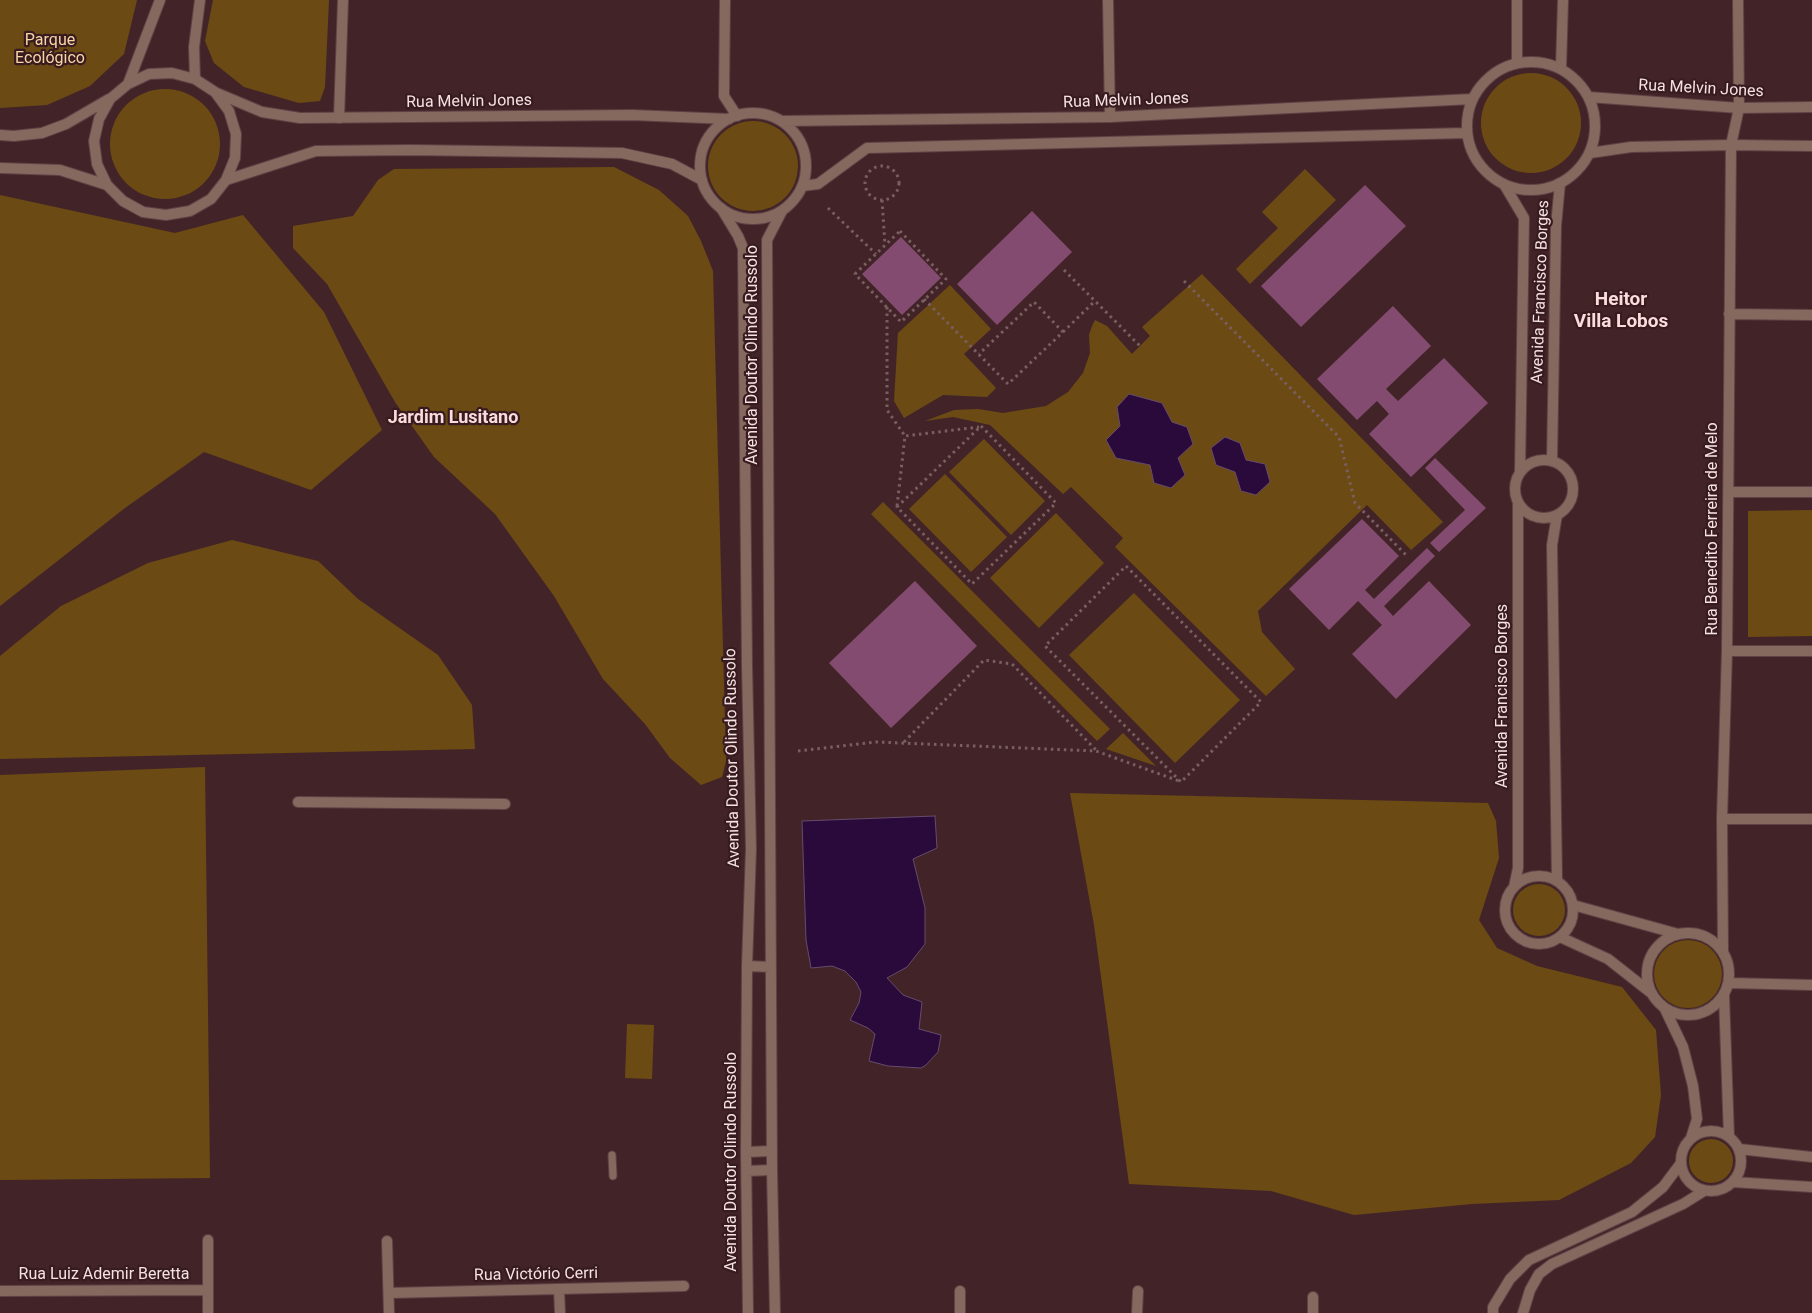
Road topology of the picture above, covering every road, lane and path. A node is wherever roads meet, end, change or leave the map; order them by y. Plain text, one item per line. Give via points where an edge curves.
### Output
1 (160, 0) edge
2 (200, 0) edge
3 (343, 0) edge
4 (724, 0) edge
5 (1108, 0) edge
6 (1517, 0) edge
7 (1563, 0) edge
8 (1738, 0) edge
9 (1517, 63) junction
10 (1561, 68) junction
11 (195, 79) junction
12 (128, 84) junction
13 (215, 92) junction
14 (1589, 98) junction
15 (110, 99) junction
16 (1472, 99) junction
17 (1812, 107) edge
18 (1739, 108) junction
19 (339, 118) junction
20 (733, 118) junction
21 (1110, 118) junction
22 (781, 121) junction
23 (1466, 133) junction
24 (0, 136) edge
25 (1731, 145) junction
26 (1812, 146) edge
27 (1590, 153) junction
28 (0, 168) edge
29 (226, 180) junction
30 (702, 180) junction
31 (1560, 183) junction
32 (107, 185) junction
33 (802, 186) junction
34 (1505, 186) junction
35 (882, 200) junction
36 (721, 208) junction
37 (828, 208) dead end
38 (782, 210) junction
39 (884, 246) junction
40 (876, 254) junction
41 (1064, 270) dead end
42 (1184, 281) dead end
43 (924, 299) junction
44 (1095, 301) junction
45 (887, 307) junction
46 (1729, 314) junction
47 (1812, 315) edge
48 (1063, 332) junction
49 (1140, 346) dead end
50 (979, 354) junction
51 (980, 426) junction
52 (905, 436) junction
53 (1552, 461) junction
54 (1520, 471) junction
55 (1729, 492) junction
56 (1812, 492) edge
57 (1518, 504) junction
58 (897, 507) junction
59 (1556, 515) junction
60 (1406, 555) dead end
61 (1727, 651) junction
62 (1812, 651) edge
63 (903, 743) junction
64 (1096, 751) junction
65 (798, 752) dead end
66 (1181, 782) junction
67 (298, 802) dead end
68 (505, 804) dead end
69 (1722, 819) junction
70 (1812, 819) edge
71 (1557, 881) junction
72 (1514, 888) junction
73 (1573, 905) junction
74 (1678, 934) junction
75 (1560, 937) junction
76 (1723, 951) junction
77 (747, 966) junction
78 (771, 967) junction
79 (1729, 982) junction
80 (1812, 985) edge
81 (1651, 993) junction
82 (1724, 995) junction
83 (1665, 1009) junction
84 (1729, 1137) junction
85 (1691, 1138) junction
86 (1739, 1150) junction
87 (772, 1151) junction
88 (746, 1152) junction
89 (612, 1155) dead end
90 (1812, 1157) edge
91 (1681, 1163) junction
92 (772, 1170) junction
93 (747, 1171) junction
94 (613, 1176) dead end
95 (1733, 1182) junction
96 (1812, 1187) edge
97 (1704, 1191) junction
98 (208, 1240) dead end
99 (1574, 1240) junction
100 (387, 1241) dead end
101 (1580, 1252) junction
102 (684, 1286) dead end
103 (559, 1289) junction
104 (208, 1290) junction
105 (0, 1291) edge
106 (960, 1291) dead end
107 (1138, 1292) dead end
108 (389, 1293) junction
109 (1313, 1297) dead end
110 (208, 1313) edge
111 (389, 1313) edge
112 (560, 1313) edge
113 (748, 1313) edge
114 (775, 1313) edge
115 (960, 1313) edge
116 (1138, 1313) edge
117 (1313, 1313) edge
118 (1493, 1313) edge
119 (1523, 1313) edge

1 - 12 street
2 - 11 street via 194,47
3 - 19 street
4 - 20 street via 724,96
5 - 21 street
6 - 9 street
7 - 10 street
8 - 18 street, Rua Benedito Ferreira de Melo
9 - 10 street via 1532,61
9 - 16 street via 1490,76
10 - 14 street via 1577,81
11 - 12 street via 172,73 148,74
11 - 13 street
12 - 15 street
13 - 19 street, Rua Melvin Jones via 262,112 300,118
13 - 29 street via 229,111 236,134 235,158
14 - 18 street, Rua Melvin Jones
14 - 27 street via 1595,116 1595,135
15 - 24 street via 66,124 42,133
15 - 32 street via 99,119 94,141 97,164
16 - 21 street, Rua Melvin Jones
16 - 23 street
17 - 18 street, Rua Melvin Jones
18 - 25 street, Rua Benedito Ferreira de Melo
19 - 20 street, Rua Melvin Jones via 632,115
20 - 22 street via 752,113
20 - 30 street via 715,130 705,145 700,162
21 - 22 street, Rua Melvin Jones
22 - 33 street via 801,142 806,157
23 - 33 street via 866,148 818,184
23 - 34 street via 1478,164
25 - 26 street
25 - 27 street via 1631,147
25 - 46 street, Rua Benedito Ferreira de Melo
27 - 31 street via 1578,170
28 - 32 street via 60,170
29 - 30 street via 316,151 410,150 622,153 672,164
29 - 32 street via 211,199 190,211 166,215 143,212 123,201
30 - 36 street via 709,195
31 - 34 street via 1543,190
31 - 53 street, Avenida Francisco Borges via 1556,226
33 - 38 street via 794,200
34 - 54 street, Avenida Francisco Borges via 1524,218
35 - 35 path via 894,196 899,186 894,171 884,166 872,169 865,184 873,198
35 - 39 path
36 - 38 street via 735,216 751,219 767,217
36 - 77 street, Avenida Doutor Olindo Russolo via 743,248 752,849
37 - 40 path
38 - 78 street, Avenida Doutor Olindo Russolo via 767,240
39 - 40 path
39 - 43 path via 900,231 946,279
40 - 45 path via 855,274
41 - 44 path
42 - 60 path via 1339,437 1355,503
43 - 45 path via 901,322
43 - 50 path
44 - 48 path
44 - 49 path
45 - 52 path via 886,410
46 - 47 street
46 - 55 street, Rua Benedito Ferreira de Melo
48 - 50 path via 1008,384
48 - 50 path via 1034,302
51 - 52 path
51 - 58 path
51 - 58 path via 1056,504 972,584
52 - 58 path
53 - 54 street via 1535,461
53 - 59 street via 1566,471 1573,486 1569,503
54 - 57 street via 1514,487
55 - 56 street
55 - 61 street, Rua Benedito Ferreira de Melo
57 - 59 street via 1539,518
57 - 72 street, Avenida Francisco Borges via 1518,868
59 - 71 street via 1552,545
61 - 62 street
61 - 69 street, Rua Benedito Ferreira de Melo
63 - 64 path
63 - 64 path via 984,660 1012,664
63 - 65 path via 876,742
64 - 66 path
66 - 66 path via 1261,702 1126,566 1045,646
67 - 68 street
69 - 70 street
69 - 76 street, Rua Benedito Ferreira de Melo
71 - 72 street via 1534,876
71 - 73 street
72 - 75 street via 1505,908 1510,929 1518,938 1539,944 1550,943
73 - 74 street
73 - 75 street via 1571,923
74 - 76 street via 1703,935
74 - 81 street via 1657,947 1650,957 1647,981
75 - 81 street via 1608,959
76 - 79 street via 1728,961
77 - 78 street
77 - 88 street, Avenida Doutor Olindo Russolo
78 - 87 street, Avenida Doutor Olindo Russolo
79 - 80 street
79 - 82 street
81 - 83 street
82 - 83 street via 1716,1006 1704,1013 1678,1015
82 - 84 street
83 - 85 street via 1683,1047 1693,1086 1697,1119
84 - 85 street via 1710,1131
84 - 86 street
85 - 91 street via 1685,1145
86 - 90 street
86 - 95 street via 1741,1166
87 - 88 street
87 - 92 street, Avenida Doutor Olindo Russolo
88 - 93 street, Avenida Doutor Olindo Russolo
89 - 94 lane
91 - 97 street via 1687,1180
91 - 99 street via 1663,1187 1632,1212
92 - 93 street
92 - 114 street, Avenida Doutor Olindo Russolo
93 - 113 street, Avenida Doutor Olindo Russolo
95 - 96 street
95 - 97 street via 1725,1188
97 - 101 street
98 - 104 street
99 - 101 street
99 - 118 street via 1530,1260 1510,1279 1493,1306
100 - 108 street
101 - 119 street via 1552,1264 1539,1274
102 - 103 street, Rua Victório Cerri
103 - 108 street, Rua Victório Cerri
103 - 112 street
104 - 105 street, Rua Luiz Ademir Beretta
104 - 110 street
106 - 115 street
107 - 116 street
108 - 111 street
109 - 117 street

